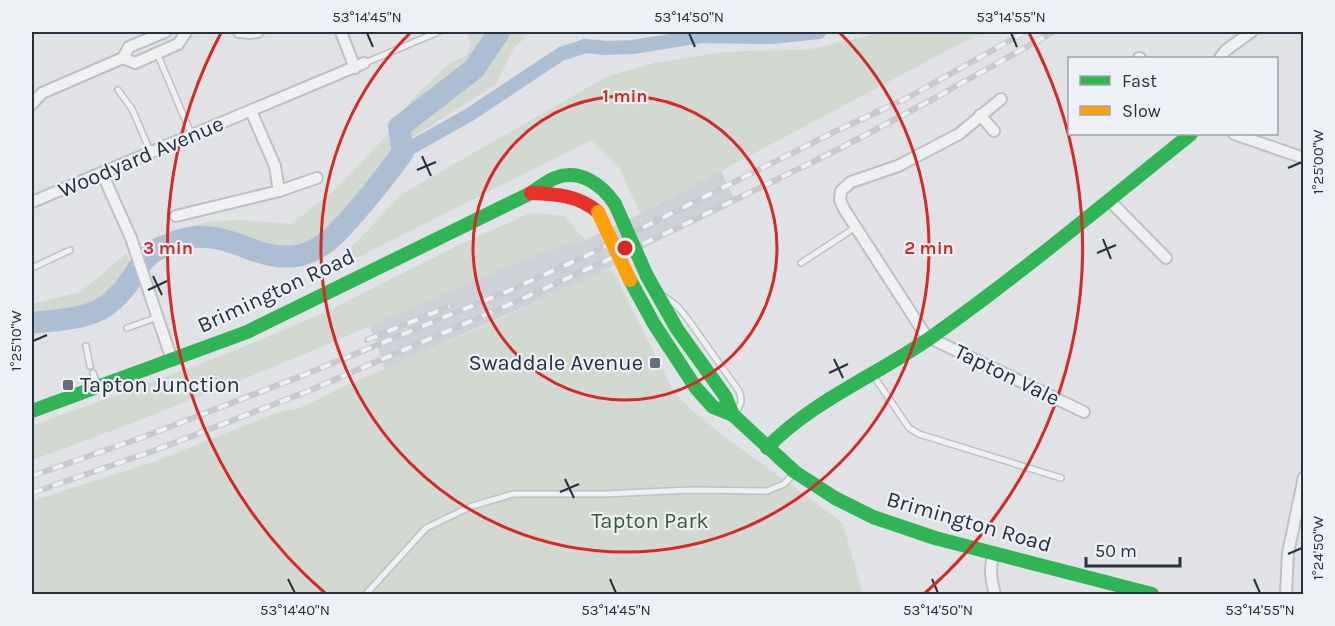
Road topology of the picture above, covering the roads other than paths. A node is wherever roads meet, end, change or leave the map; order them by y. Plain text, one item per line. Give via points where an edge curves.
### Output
1 (165, 32) edge
2 (185, 32) edge
3 (239, 32) edge
4 (258, 32) edge
5 (341, 32) edge
6 (438, 32) edge
7 (1251, 32) edge
8 (157, 53) junction
9 (1222, 57) edge
10 (123, 58) junction
11 (360, 65) junction
12 (118, 90) dead end
13 (1000, 99) dead end
14 (32, 104) edge
15 (251, 111) junction
16 (980, 115) junction
17 (994, 131) dead end
18 (1190, 135) edge
19 (1237, 135) edge
20 (192, 136) junction
21 (151, 153) junction
22 (1304, 158) edge
23 (102, 173) junction
24 (317, 178) dead end
25 (279, 190) junction
26 (531, 194) junction
27 (1109, 200) junction
28 (32, 202) edge
29 (176, 216) dead end
30 (855, 227) junction
31 (70, 250) dead end
32 (1166, 258) dead end
33 (801, 263) dead end
34 (32, 268) edge
35 (158, 317) junction
36 (126, 328) dead end
37 (929, 339) junction
38 (87, 346) dead end
39 (172, 360) junction
40 (90, 366) dead end
41 (872, 374) junction
42 (32, 411) edge
43 (1084, 412) dead end
44 (733, 415) junction
45 (767, 448) junction
46 (795, 472) junction
47 (1304, 477) edge
48 (1061, 478) dead end
49 (993, 553) junction
50 (366, 594) edge
51 (995, 594) edge
52 (1152, 594) edge
53 (1286, 594) edge

1 - 10 street via 129,47
2 - 8 street via 178,44
3 - 4 street
5 - 11 street
6 - 11 lane, Woodyard Avenue
7 - 9 street
8 - 10 street via 135,63
8 - 20 lane
10 - 14 street via 42,93
11 - 15 street, Woodyard Avenue
12 - 21 lane via 132,109
13 - 16 street
15 - 20 street, Woodyard Avenue
15 - 25 street, Woodyard Avenue via 275,166
16 - 17 street
16 - 30 street via 935,147 898,166 851,182 841,191 840,200
18 - 27 main road
19 - 22 street
20 - 21 street, Woodyard Avenue
21 - 23 street, Woodyard Avenue
23 - 28 street, Woodyard Avenue
23 - 35 street via 135,249
24 - 25 street
25 - 29 street
26 - 39 main road, Brimington Road via 247,332
26 - 44 main road, Brimington Road, bridge via 570,195 598,212 654,324 696,388 712,407
26 - 44 main road, Brimington Road, bridge via 562,176 582,176 602,187 615,204 656,292 697,360 725,396
27 - 32 street
27 - 37 main road
30 - 33 lane
30 - 37 street
31 - 34 lane
35 - 36 lane
35 - 39 street
37 - 41 main road
37 - 43 street, Tapton Vale
38 - 40 lane
39 - 42 main road, Brimington Road via 95,380
41 - 45 main road via 794,424
41 - 48 lane via 909,429
44 - 45 main road, Brimington Road
45 - 46 main road, Brimington Road
46 - 49 main road, Brimington Road via 873,517
46 - 50 lane via 784,484 767,491 513,494 472,506 426,528
47 - 53 street via 1288,553
49 - 51 street
49 - 52 main road, Brimington Road

